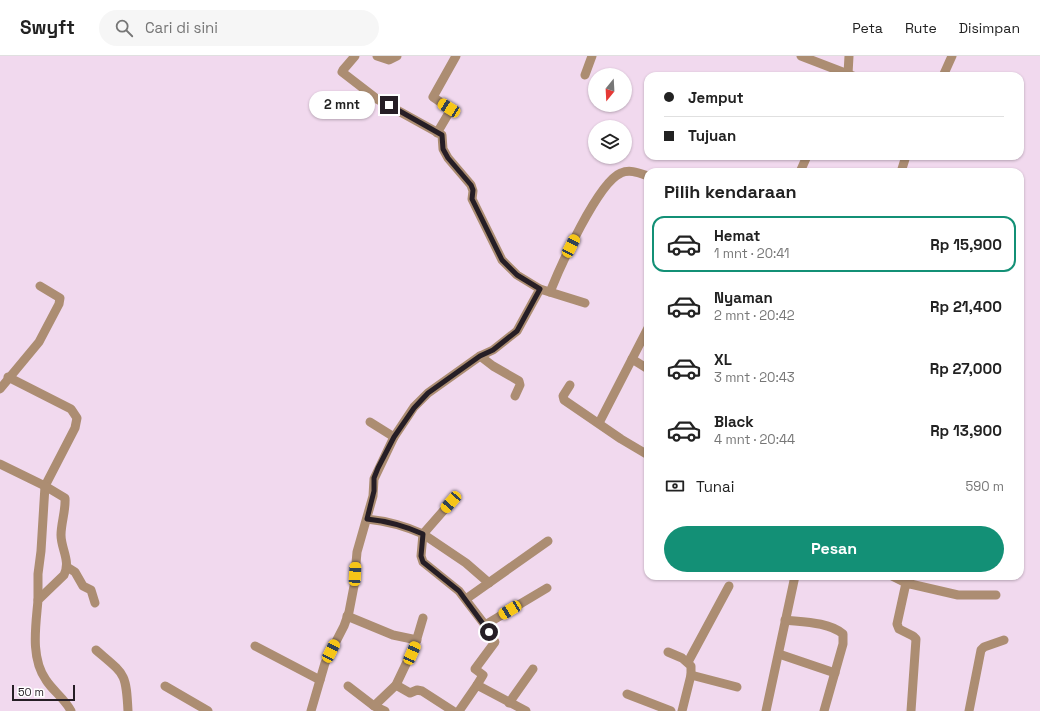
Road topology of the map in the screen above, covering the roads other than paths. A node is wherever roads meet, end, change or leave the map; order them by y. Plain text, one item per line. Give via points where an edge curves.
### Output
1 (355, 56) edge
2 (377, 56) edge
3 (397, 56) edge
4 (456, 56) edge
5 (592, 56) edge
6 (801, 56) edge
7 (849, 56) edge
8 (952, 56) edge
9 (840, 72) edge
10 (845, 72) edge
11 (944, 72) edge
12 (585, 75) dead end
13 (437, 133) junction
14 (644, 175) edge
15 (40, 286) dead end
16 (540, 289) junction
17 (550, 292) junction
18 (585, 303) dead end
19 (644, 336) edge
20 (480, 356) junction
21 (632, 359) junction
22 (644, 366) edge
23 (8, 377) junction
24 (570, 385) dead end
25 (0, 389) edge
26 (515, 396) dead end
27 (370, 422) dead end
28 (599, 423) junction
29 (394, 437) junction
30 (644, 452) edge
31 (0, 464) edge
32 (45, 486) junction
33 (451, 502) dead end
34 (367, 519) junction
35 (423, 534) junction
36 (548, 541) dead end
37 (67, 567) junction
38 (794, 580) edge
39 (900, 580) edge
40 (489, 582) junction
41 (906, 583) junction
42 (729, 586) dead end
43 (547, 588) dead end
44 (996, 595) dead end
45 (466, 599) junction
46 (38, 600) junction
47 (95, 603) dead end
48 (347, 616) junction
49 (423, 618) dead end
50 (785, 620) junction
51 (485, 625) junction
52 (416, 640) junction
53 (1004, 640) dead end
54 (255, 646) dead end
55 (96, 650) dead end
56 (668, 652) dead end
57 (778, 654) junction
58 (688, 662) junction
59 (533, 670) dead end
60 (835, 673) junction
61 (691, 675) junction
62 (320, 680) junction
63 (396, 685) junction
64 (477, 685) junction
65 (165, 686) dead end
66 (348, 686) dead end
67 (736, 687) dead end
68 (627, 694) dead end
69 (509, 703) junction
70 (374, 706) junction
71 (71, 711) edge
72 (128, 711) edge
73 (208, 711) edge
74 (311, 711) edge
75 (385, 711) edge
76 (453, 711) edge
77 (459, 711) edge
78 (526, 711) edge
79 (671, 711) edge
80 (682, 711) edge
81 (766, 711) edge
82 (824, 711) edge
83 (911, 711) edge
84 (969, 711) edge

1 - 13 street via 342,72 377,99
2 - 3 street via 389,60
4 - 13 street via 433,97 450,111
5 - 12 street
6 - 9 street
7 - 10 street
8 - 11 street
13 - 16 street via 442,135 443,149 448,158 471,185 472,199 502,260 517,275
14 - 17 street via 628,171 610,182 590,210
15 - 23 street via 60,298 59,304 38,342
16 - 17 street
16 - 20 street via 517,331 493,350
17 - 18 street
19 - 21 street
20 - 26 street via 519,381
20 - 29 street via 424,397
21 - 22 street
21 - 28 street
23 - 25 street
23 - 32 street via 71,410 77,418 75,428
24 - 28 street via 563,399
27 - 29 street
28 - 30 street
29 - 34 street via 374,478 374,491
31 - 32 street
32 - 37 street via 66,500 61,535
32 - 46 street
33 - 35 street
34 - 35 street via 381,520
34 - 48 street via 357,552 354,586
35 - 40 street
35 - 45 street via 423,562
36 - 40 street
37 - 46 street via 64,575
37 - 47 street via 75,572 83,586 91,590
38 - 50 street
39 - 41 street
40 - 45 street
41 - 44 street via 958,595
41 - 83 street via 897,624 899,629 916,639
42 - 58 street
43 - 51 street
45 - 51 street
46 - 71 street via 35,640 41,670
48 - 52 street via 393,635
48 - 62 street via 325,663
49 - 52 street
50 - 57 street
50 - 60 street via 816,624 836,629 843,634 843,644
51 - 64 street via 495,642 475,669 483,675
52 - 63 street
53 - 84 street via 981,650
54 - 62 street
55 - 72 street via 124,676
56 - 58 street
57 - 60 street
57 - 81 street
58 - 61 street via 691,666
59 - 69 street
60 - 82 street
61 - 67 street
61 - 80 street
62 - 74 street
63 - 70 street
63 - 76 street via 410,693 422,691
64 - 69 street
64 - 77 street
65 - 73 street
66 - 70 street
68 - 79 street
69 - 78 street
70 - 75 street

